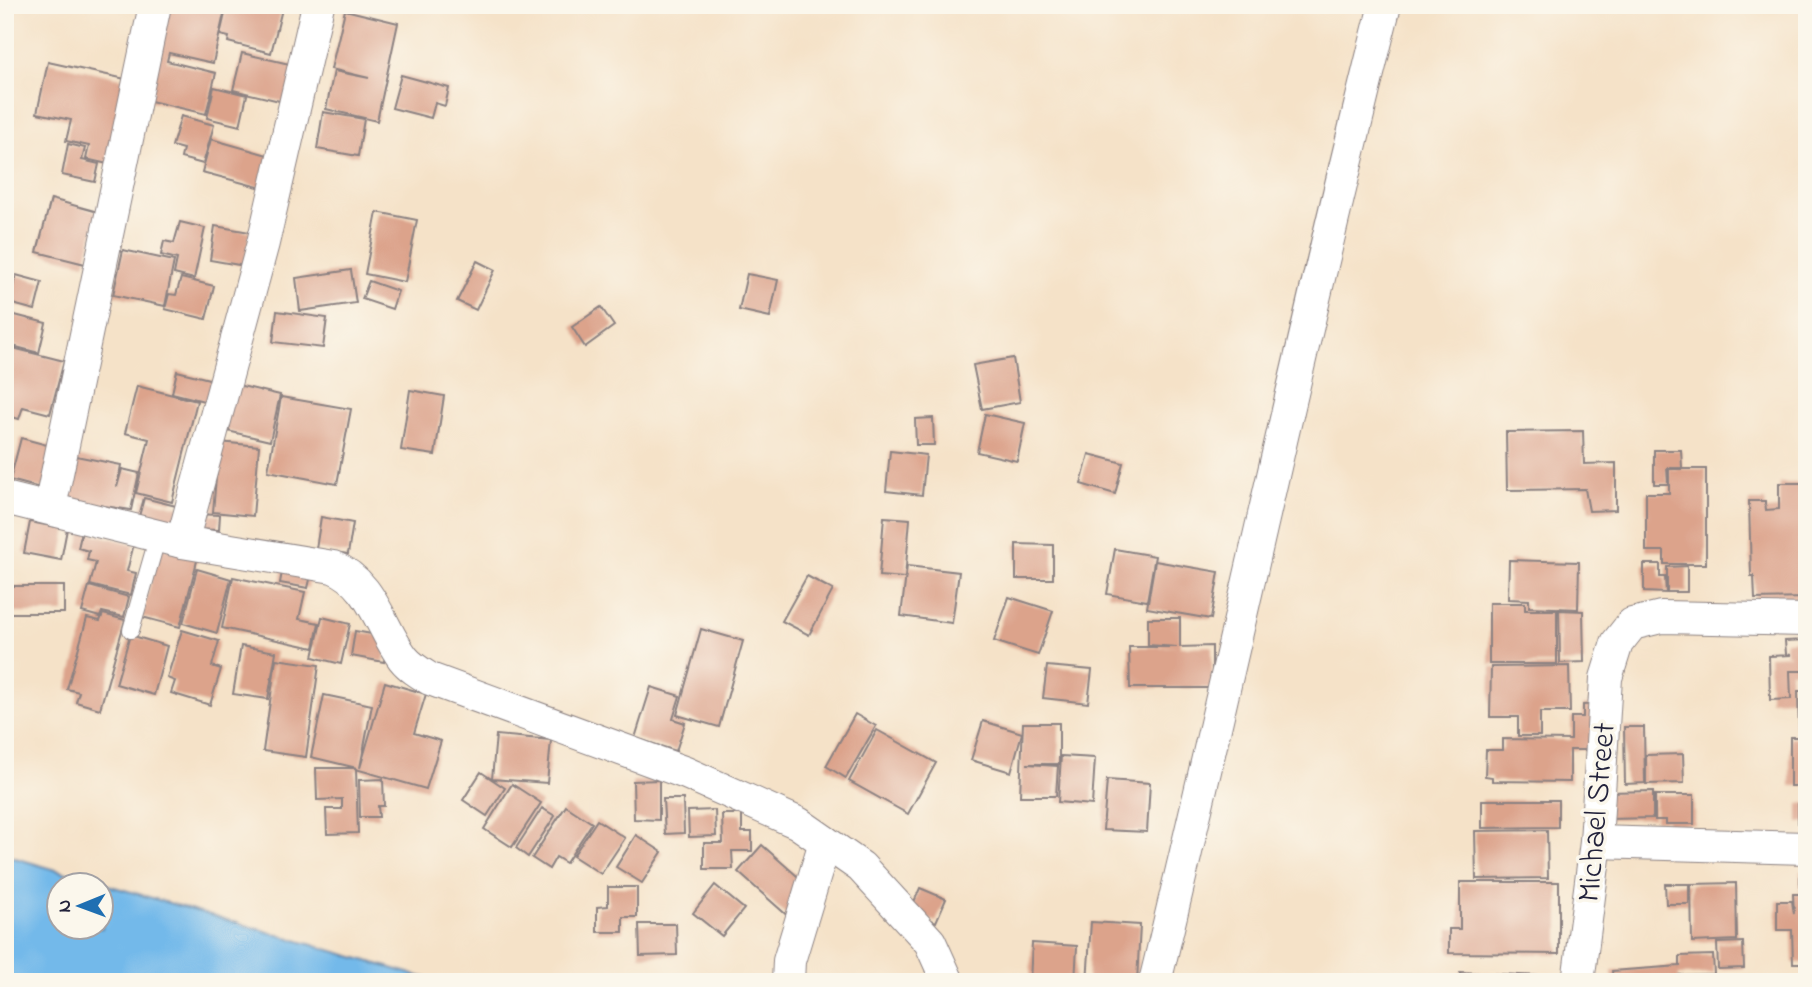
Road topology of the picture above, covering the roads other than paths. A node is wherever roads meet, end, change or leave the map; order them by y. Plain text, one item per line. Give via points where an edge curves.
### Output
1 (155, 5) edge
2 (318, 5) edge
3 (1385, 5) edge
4 (5, 498) edge
5 (50, 507) junction
6 (170, 539) junction
7 (1807, 620) edge
8 (131, 630) dead end
9 (825, 842) junction
10 (1596, 842) junction
11 (1807, 848) edge
12 (788, 982) edge
13 (948, 982) edge
14 (1155, 982) edge
15 (1578, 982) edge

1 - 5 street
2 - 6 street via 263,243
3 - 14 street
4 - 5 street
5 - 6 street
6 - 8 lane
6 - 9 street via 349,573 404,659 429,678 686,773 798,823
7 - 10 street, Michael Street via 1661,617 1632,624 1617,643 1606,678
9 - 12 street via 789,961
9 - 13 street via 861,867 930,942
10 - 11 street
10 - 15 street, Michael Street

